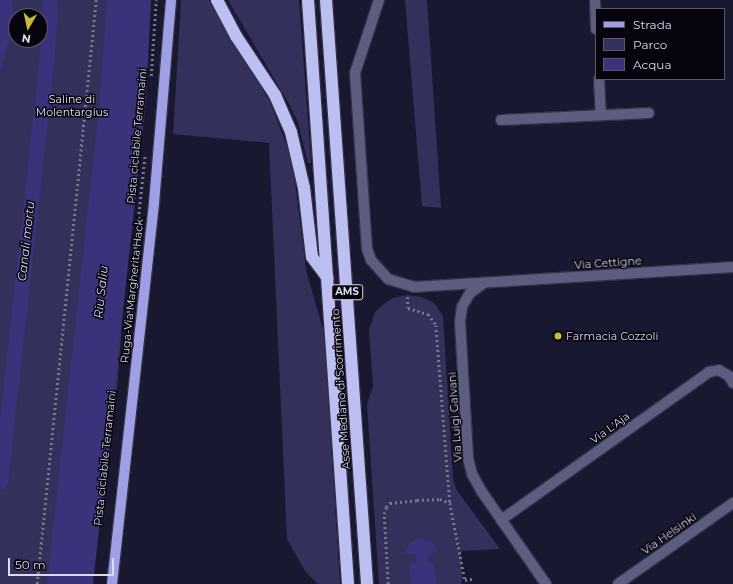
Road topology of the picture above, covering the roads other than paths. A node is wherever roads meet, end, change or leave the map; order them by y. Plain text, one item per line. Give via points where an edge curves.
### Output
1 (171, 0) edge
2 (217, 0) edge
3 (308, 0) edge
4 (326, 0) edge
5 (379, 0) edge
6 (599, 80) edge
7 (650, 113) dead end
8 (601, 115) junction
9 (501, 120) dead end
10 (733, 267) edge
11 (328, 279) junction
12 (484, 283) junction
13 (733, 383) edge
14 (733, 503) edge
15 (501, 520) junction
16 (112, 584) edge
17 (348, 584) edge
18 (367, 584) edge
19 (546, 584) edge
20 (618, 584) edge

1 - 16 main road, Ruga-Via Margherita Hack via 155,189
2 - 11 highway via 236,36 275,95 291,132 304,188 312,257
3 - 11 highway, Asse Mediano di Scorrimento / AMS
4 - 18 highway, Asse Mediano di Scorrimento / AMS
5 - 12 street, Via Cettigne via 355,73 365,234 371,260 388,279 407,285
6 - 8 street
7 - 8 street
8 - 9 street
10 - 12 street, Via Cettigne
11 - 17 highway, Asse Mediano di Scorrimento / AMS
12 - 15 street, Via Luigi Galvani via 470,293 462,307 460,322 468,458 472,474
13 - 15 street, Via L'Aja via 729,376 719,370 709,372
14 - 20 street, Via Helsinki
15 - 19 street, Via Luigi Galvani

